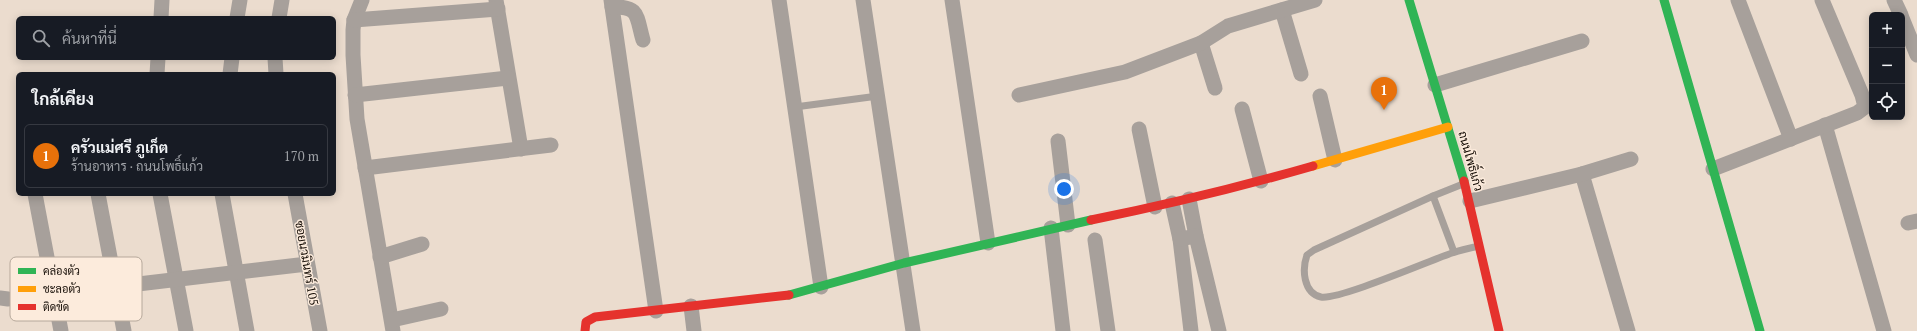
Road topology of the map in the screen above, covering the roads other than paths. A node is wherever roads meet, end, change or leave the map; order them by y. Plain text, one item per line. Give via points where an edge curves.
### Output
1 (162, 0) edge
2 (240, 0) edge
3 (282, 0) edge
4 (362, 0) edge
5 (779, 0) edge
6 (864, 0) edge
7 (952, 0) edge
8 (1315, 0) edge
9 (1409, 0) edge
10 (1664, 0) edge
11 (1738, 0) edge
12 (1822, 0) edge
13 (1894, 0) edge
14 (611, 3) edge
15 (497, 4) edge
16 (1282, 10) junction
17 (1900, 12) edge
18 (161, 16) edge
19 (238, 16) edge
20 (279, 16) edge
21 (354, 20) junction
22 (1905, 25) edge
23 (643, 40) dead end
24 (1582, 41) dead end
25 (1201, 43) junction
26 (1917, 55) edge
27 (158, 60) edge
28 (232, 60) edge
29 (275, 60) edge
30 (157, 72) edge
31 (230, 72) edge
32 (276, 72) edge
33 (1301, 74) dead end
34 (508, 78) junction
35 (1435, 85) junction
36 (1215, 88) dead end
37 (355, 95) junction
38 (1019, 95) dead end
39 (878, 96) junction
40 (1320, 96) dead end
41 (794, 107) junction
42 (1242, 109) dead end
43 (1825, 125) junction
44 (1448, 127) junction
45 (1139, 129) dead end
46 (1791, 139) junction
47 (1058, 141) dead end
48 (551, 145) dead end
49 (521, 149) junction
50 (1631, 159) dead end
51 (1335, 160) junction
52 (365, 168) junction
53 (1713, 169) junction
54 (1582, 174) junction
55 (1262, 181) junction
56 (1465, 184) junction
57 (35, 196) edge
58 (98, 196) edge
59 (160, 196) edge
60 (222, 196) edge
61 (295, 196) edge
62 (1433, 196) junction
63 (1189, 199) junction
64 (1470, 201) junction
65 (1172, 203) junction
66 (1155, 207) junction
67 (1068, 224) junction
68 (1051, 228) junction
69 (1196, 236) junction
70 (1180, 239) junction
71 (1095, 240) dead end
72 (988, 243) junction
73 (422, 244) dead end
74 (1480, 245) junction
75 (1454, 252) junction
76 (47, 257) edge
77 (109, 257) edge
78 (380, 257) junction
79 (904, 263) junction
80 (307, 264) junction
81 (237, 273) junction
82 (176, 280) junction
83 (142, 284) edge
84 (821, 287) junction
85 (1211, 298) junction
86 (1188, 303) junction
87 (692, 306) junction
88 (441, 309) dead end
89 (656, 310) junction
90 (59, 321) edge
91 (122, 321) edge
92 (392, 326) edge
93 (61, 331) edge
94 (124, 331) edge
95 (186, 331) edge
96 (247, 331) edge
97 (320, 331) edge
98 (585, 331) edge
99 (694, 331) edge
100 (913, 331) edge
101 (1063, 331) edge
102 (1108, 331) edge
103 (1191, 331) edge
104 (1219, 331) edge
105 (1499, 331) edge
106 (1628, 331) edge
107 (1760, 331) edge
108 (1884, 331) edge

1 - 18 street
2 - 19 street
3 - 20 street
4 - 21 street
5 - 41 street
6 - 39 street
7 - 72 street
8 - 16 street
9 - 35 street, ถนนโพธิ์แก้ว
10 - 53 street
11 - 46 street
12 - 43 street via 1865,107 1857,113
13 - 17 street
14 - 23 street via 632,9
14 - 89 street
15 - 21 street
15 - 34 street
16 - 25 street via 1228,26
16 - 33 street
21 - 37 street via 352,41
22 - 26 street
24 - 35 street
25 - 36 street
25 - 38 street via 1124,72
27 - 30 street
28 - 31 street
29 - 32 street
34 - 37 street
34 - 49 street
35 - 44 street, ถนนโพธิ์แก้ว
37 - 52 street
39 - 41 lane
39 - 79 street
40 - 51 street
41 - 84 street
42 - 55 street
43 - 46 street
43 - 108 street
44 - 51 street
44 - 56 street, ถนนโพธิ์แก้ว
45 - 66 street
46 - 53 street
47 - 67 street
48 - 49 street
49 - 52 street
50 - 54 street
51 - 55 street
52 - 78 street
53 - 107 street
54 - 64 street
54 - 106 street
55 - 63 street
56 - 62 lane
56 - 64 street, ถนนโพธิ์แก้ว
57 - 76 street
58 - 77 street
59 - 82 street
60 - 81 street
61 - 80 street, ซอยนวมินทร์ 105
62 - 75 lane
62 - 75 lane via 1314,250 1307,255 1303,273 1317,294 1330,297
63 - 65 street
63 - 69 street
64 - 74 street, ถนนโพธิ์แก้ว
65 - 66 street
65 - 70 street
66 - 67 street
67 - 68 street
68 - 72 street
68 - 101 street
69 - 70 street
69 - 85 street
70 - 86 street
71 - 102 street
72 - 79 street
73 - 78 street
74 - 75 lane
74 - 105 street, ถนนโพธิ์แก้ว
78 - 92 street
79 - 84 street
79 - 100 street
80 - 81 street
80 - 97 street, ซอยนวมินทร์ 105
81 - 82 street
81 - 96 street
82 - 83 street
82 - 95 street
84 - 87 street via 775,298
85 - 86 street
85 - 104 street
86 - 103 street
87 - 89 street
87 - 99 street
88 - 92 street
89 - 98 street via 595,317 586,322
90 - 93 street
91 - 94 street

